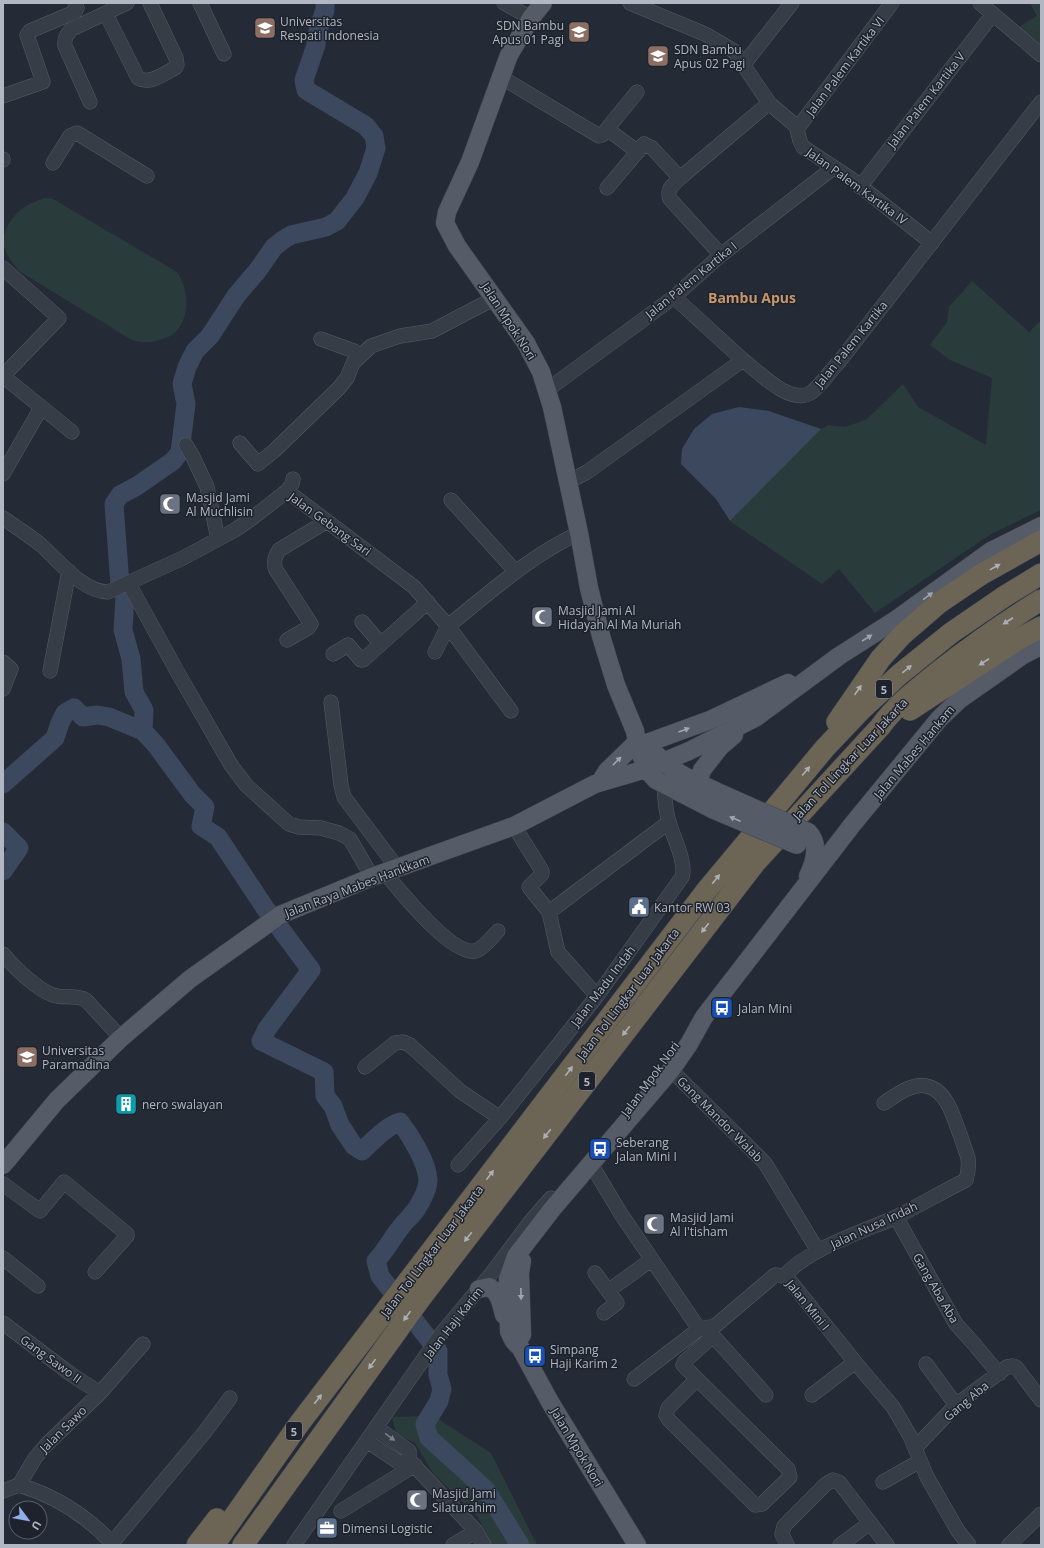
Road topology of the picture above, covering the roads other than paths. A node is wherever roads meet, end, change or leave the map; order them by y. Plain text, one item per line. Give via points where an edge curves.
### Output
1 (75, 3) edge
2 (127, 3) edge
3 (151, 3) edge
4 (200, 3) edge
5 (504, 3) edge
6 (543, 3) edge
7 (630, 3) edge
8 (792, 3) edge
9 (892, 3) edge
10 (980, 3) edge
11 (106, 14) junction
12 (993, 14) junction
13 (530, 18) junction
14 (224, 54) dead end
15 (1041, 56) edge
16 (744, 64) junction
17 (501, 77) junction
18 (637, 92) dead end
19 (3, 94) edge
20 (90, 102) dead end
21 (1041, 102) edge
22 (769, 103) junction
23 (607, 129) junction
24 (797, 129) junction
25 (638, 152) junction
26 (53, 163) dead end
27 (833, 168) junction
28 (147, 176) dead end
29 (680, 178) junction
30 (860, 186) junction
31 (607, 188) dead end
32 (932, 243) junction
33 (721, 255) junction
34 (3, 268) edge
35 (674, 297) junction
36 (495, 298) junction
37 (321, 340) dead end
38 (360, 356) junction
39 (743, 360) junction
40 (3, 376) edge
41 (547, 390) junction
42 (41, 408) junction
43 (72, 432) dead end
44 (240, 443) dead end
45 (186, 445) dead end
46 (3, 474) edge
47 (568, 482) junction
48 (451, 500) dead end
49 (3, 519) edge
50 (327, 521) junction
51 (1041, 526) edge
52 (579, 533) junction
53 (218, 538) junction
54 (1041, 541) edge
55 (69, 572) junction
56 (516, 572) junction
57 (1041, 574) edge
58 (129, 584) junction
59 (1041, 600) edge
60 (428, 602) junction
61 (362, 622) dead end
62 (448, 626) junction
63 (1041, 627) edge
64 (287, 640) dead end
65 (381, 644) junction
66 (1041, 646) edge
67 (435, 652) dead end
68 (333, 654) dead end
69 (839, 656) junction
70 (3, 662) edge
71 (50, 671) dead end
72 (3, 689) edge
73 (331, 702) dead end
74 (511, 711) dead end
75 (755, 718) junction
76 (880, 727) junction
77 (640, 739) junction
78 (825, 748) junction
79 (663, 762) junction
80 (655, 778) junction
81 (597, 783) junction
82 (696, 792) junction
83 (669, 822) junction
84 (852, 824) junction
85 (514, 826) junction
86 (807, 841) junction
87 (385, 873) junction
88 (801, 892) junction
89 (548, 912) junction
90 (498, 931) dead end
91 (3, 954) edge
92 (596, 996) junction
93 (121, 1038) junction
94 (365, 1067) dead end
95 (662, 1075) junction
96 (884, 1103) dead end
97 (626, 1111) junction
98 (500, 1118) junction
99 (605, 1148) junction
100 (4, 1162) edge
101 (590, 1164) junction
102 (458, 1165) dead end
103 (3, 1184) edge
104 (896, 1217) junction
105 (526, 1235) junction
106 (818, 1251) junction
107 (3, 1258) edge
108 (651, 1260) junction
109 (95, 1272) dead end
110 (595, 1273) dead end
111 (784, 1276) junction
112 (38, 1286) dead end
113 (479, 1289) junction
114 (414, 1291) junction
115 (608, 1291) junction
116 (604, 1313) dead end
117 (3, 1323) edge
118 (387, 1326) junction
119 (509, 1331) junction
120 (706, 1331) junction
121 (143, 1344) dead end
122 (520, 1347) junction
123 (855, 1362) junction
124 (926, 1364) dead end
125 (999, 1374) junction
126 (697, 1379) junction
127 (634, 1380) dead end
128 (100, 1393) junction
129 (766, 1394) dead end
130 (812, 1395) dead end
131 (230, 1398) dead end
132 (1041, 1400) edge
133 (956, 1405) junction
134 (341, 1408) junction
135 (299, 1424) junction
136 (376, 1427) junction
137 (367, 1440) junction
138 (915, 1448) junction
139 (920, 1461) junction
140 (412, 1463) junction
141 (883, 1482) dead end
142 (19, 1485) junction
143 (3, 1491) edge
144 (341, 1511) dead end
145 (1041, 1514) edge
146 (870, 1523) junction
147 (476, 1531) junction
148 (113, 1544) edge
149 (197, 1545) edge
150 (214, 1545) edge
151 (243, 1545) edge
152 (260, 1545) edge
153 (294, 1545) edge
154 (453, 1545) edge
155 (484, 1545) edge
156 (637, 1545) edge
157 (787, 1545) edge
158 (840, 1545) edge
159 (887, 1545) edge
160 (969, 1545) edge
161 (1009, 1545) edge

1 - 19 street via 76,12 28,32 28,39 43,82
2 - 11 street
3 - 11 street via 177,65 150,80 138,78
4 - 14 street
5 - 13 street
6 - 13 main road, Jalan Mpok Nori
7 - 16 street, Jalan Palem Kartika IV via 710,37 734,51
8 - 16 street
9 - 24 street, Jalan Palem Kartika VI
10 - 12 street
11 - 20 street via 72,30 64,41
12 - 15 street
12 - 30 street, Jalan Palem Kartika V
13 - 17 main road, Jalan Mpok Nori via 509,55
16 - 22 street, Jalan Palem Kartika IV
17 - 23 street via 599,136
17 - 36 main road, Jalan Mpok Nori via 470,162 447,212 445,223 457,246
18 - 23 street
21 - 32 street, Jalan Palem Kartika
22 - 24 street, Jalan Palem Kartika IV
22 - 29 street
23 - 25 street
24 - 27 street, Jalan Palem Kartika IV via 803,147
25 - 29 street via 644,144 652,148
25 - 31 street
26 - 28 street via 70,136 77,133
27 - 30 street, Jalan Palem Kartika IV
27 - 33 street, Jalan Palem Kartika I
29 - 33 street via 671,186 670,200
30 - 32 street, Jalan Palem Kartika IV
32 - 39 street, Jalan Palem Kartika via 839,362 812,392 796,396 783,391
33 - 35 street, Jalan Palem Kartika I
34 - 40 street via 60,318
35 - 39 street, Jalan Palem Kartika
35 - 41 street, Jalan Palem Kartika I
36 - 38 street via 432,331 400,336 371,346
36 - 41 main road, Jalan Mpok Nori via 534,358
37 - 38 street via 354,350
38 - 44 street via 353,363 347,378 324,404 258,464
39 - 47 street via 587,472
40 - 42 street
41 - 47 main road, Jalan Mpok Nori
42 - 43 street
42 - 46 street
45 - 53 street via 207,487
47 - 52 main road, Jalan Mpok Nori
48 - 56 street
49 - 55 street, Jalan Gebang Sari via 40,544
50 - 53 street, Jalan Gebang Sari via 290,485 251,519
50 - 60 street, Jalan Gebang Sari via 414,587
50 - 64 street via 280,550 276,556 276,570 311,624
69 -> 51 main road via 897,619 991,551
52 - 56 street via 561,541
52 - 77 main road, Jalan Mpok Nori via 601,636 616,685
53 - 58 street, Jalan Gebang Sari
78 -> 54 highway via 841,714 881,658 902,635 939,603 982,574
55 - 58 street, Jalan Gebang Sari via 100,592 114,591
55 - 71 street
56 - 62 street
78 -> 57 highway, Jalan Tol Lingkar Luar Jakarta / 5 via 900,674 945,638
58 - 87 street via 231,765 246,785 289,824 321,828 350,839
59 -> 76 highway, Jalan Tol Lingkar Luar Jakarta / 5 via 957,657 913,692 890,713
60 - 62 street, Jalan Gebang Sari
60 - 65 street
61 - 65 street
62 - 67 street
62 - 74 street, Jalan Gebang Sari
63 -> 76 highway
65 - 68 street via 363,660 348,645
66 - 84 main road, Jalan Mabes Hankam via 1023,655 948,709
69 - 75 main road
77 -> 69 main road via 716,717
70 - 72 street via 11,669
73 - 87 street via 344,797
75 - 79 main road
75 - 82 main road via 708,760 702,770
76 -> 114 highway, Jalan Tol Lingkar Luar Jakarta / 5 via 755,863
77 - 79 main road, Jalan Mpok Nori
77 - 80 main road, Jalan Mpok Nori
81 -> 77 main road
114 -> 78 highway, Jalan Tol Lingkar Luar Jakarta / 5 via 706,891
79 - 80 main road
79 - 82 main road
80 - 81 main road
80 - 82 main road
80 - 83 street, Jalan Madu Indah
81 - 85 main road, Jalan Raya Mabes Hankkam
82 - 86 main road, bridge via 722,794
86 -> 82 main road, bridge via 714,810
83 - 89 street
83 - 92 street, Jalan Madu Indah via 684,868 682,877
84 - 86 main road, Jalan Mabes Hankam via 827,841
84 - 88 main road, Jalan Mabes Hankam
85 - 87 main road, Jalan Raya Mabes Hankkam
85 - 89 street via 542,871 530,886
86 - 88 main road via 815,856
87 - 90 street via 423,918 456,945 474,951 480,949
87 - 93 main road, Jalan Raya Mabes Hankkam via 275,919 190,979
88 - 95 main road, Jalan Mpok Nori via 704,1017 680,1037
89 - 92 street via 558,952
91 - 93 street via 12,966 53,996 79,996 86,1000
92 - 98 street, Jalan Madu Indah
93 - 100 main road, Jalan Raya Mabes Hankkam via 57,1100
94 - 98 street via 395,1043 403,1042 410,1045 460,1091
95 - 97 main road, Jalan Mpok Nori
95 - 99 main road, Jalan Mpok Nori
95 - 106 street, Gang Mandor Walab via 765,1163
96 - 104 street, Jalan Nusa Indah via 914,1086 925,1085 938,1092 950,1109 968,1158 966,1180
97 - 99 main road, Jalan Mpok Nori
97 - 105 street, Jalan Haji Karim
98 - 102 street, Jalan Madu Indah
99 - 101 main road, Jalan Mpok Nori
101 - 105 main road, Jalan Mpok Nori
101 - 108 street
103 - 109 street via 40,1211 64,1182 127,1234
104 - 106 street, Jalan Nusa Indah
104 - 125 street, Gang Aba Aba via 956,1324
105 - 113 street, Jalan Haji Karim
105 - 119 main road, Jalan Mpok Nori via 508,1279
105 -> 122 main road, Jalan Mpok Nori via 520,1273
106 - 111 street, Jalan Nusa Indah via 791,1268
107 - 112 street
108 - 115 street
108 - 120 street
110 - 115 street
111 - 120 street, Jalan Mini I via 775,1275
111 - 123 street, Jalan Mini I via 790,1280
113 - 119 main road via 489,1287 499,1296
113 - 136 street, Jalan Haji Karim via 441,1334
114 - 118 highway, Jalan Tol Lingkar Luar Jakarta / 5
115 - 116 street via 617,1304
117 - 128 street, Gang Sawo II
118 -> 134 highway, Jalan Tol Lingkar Luar Jakarta / 5
135 -> 118 highway, Jalan Tol Lingkar Luar Jakarta / 5
119 - 122 main road, Jalan Mpok Nori
120 - 126 street via 683,1363
120 - 127 street
120 - 129 street
121 - 128 street, Jalan Sawo
122 - 156 main road, Jalan Mpok Nori via 550,1402
123 - 130 street
123 - 138 street, Jalan Mini I via 893,1407
124 - 133 street
125 - 132 street, Gang Aba via 1007,1367 1016,1367
125 - 133 street, Gang Aba
126 - 126 street via 790,1472 790,1476 762,1504 755,1505 666,1415 668,1408
128 - 142 street, Jalan Sawo via 46,1445
131 - 148 street
133 - 138 street, Gang Aba
134 - 151 highway, Jalan Tol Lingkar Luar Jakarta / 5
134 - 152 highway
135 - 149 highway via 235,1495
135 - 150 highway, Jalan Tol Lingkar Luar Jakarta / 5
136 - 137 street, Jalan Haji Karim
136 -> 140 street via 409,1451
137 - 140 street via 400,1463
137 - 153 street, Jalan Haji Karim
138 - 139 street, Jalan Mini I
139 - 141 street
139 - 160 street, Jalan Mini I via 949,1516
140 - 144 street via 400,1475
140 - 147 street
142 - 143 street
142 - 148 street via 55,1499 91,1522
145 - 161 street
146 - 157 street via 840,1482 834,1480 826,1484 784,1526 782,1534
146 - 158 street
146 - 159 street
147 - 154 street
147 - 155 street

